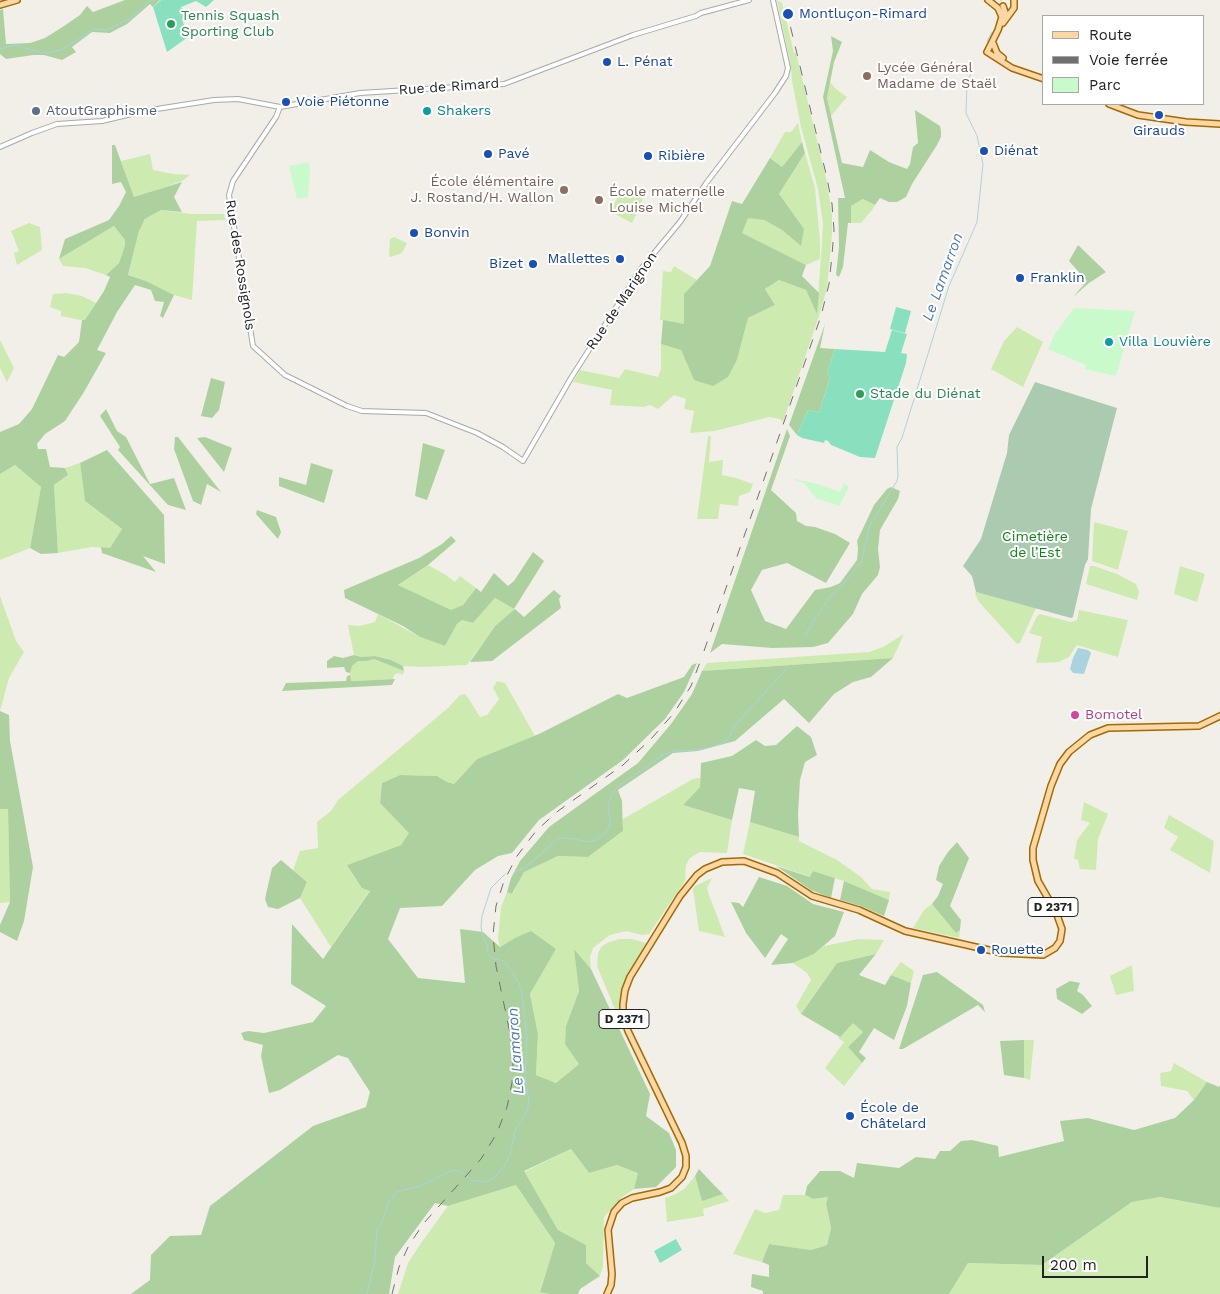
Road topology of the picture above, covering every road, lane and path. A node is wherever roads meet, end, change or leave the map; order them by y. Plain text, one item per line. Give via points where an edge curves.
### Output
1 (17, 0) edge
2 (748, 0) edge
3 (773, 0) edge
4 (989, 0) edge
5 (1014, 0) edge
6 (0, 5) edge
7 (1003, 6) junction
8 (1014, 8) junction
9 (1004, 16) junction
10 (1003, 23) junction
11 (998, 30) junction
12 (992, 42) junction
13 (1016, 69) junction
14 (1042, 78) edge
15 (1112, 105) edge
16 (280, 107) junction
17 (1220, 124) edge
18 (0, 147) edge
19 (523, 461) joint
20 (1220, 716) edge
21 (606, 1294) edge

1 - 6 main road
2 - 16 street, Rue de Rimard via 633,35 504,84 360,92
3 - 19 street, Rue de Marignon via 788,68 786,76 680,222 640,270
4 - 7 main road
4 - 9 main road
5 - 8 main road
7 - 8 main road
7 - 9 main road
8 - 10 main road
9 - 10 main road
9 - 11 main road
10 - 11 main road
11 - 12 main road
12 - 13 main road via 997,52
12 - 13 main road via 987,52
13 - 14 main road
15 - 17 main road via 1134,114
16 - 18 street, Rue de Rimard via 231,99 102,121 57,124
16 - 19 street, Rue des Rossignols via 232,181 229,195 253,346 286,375 347,406 362,411 426,413 477,433
20 - 21 main road, D 2371 via 1199,726 1108,728 1080,741 1060,764 1033,848 1038,881 1062,929 1059,943 1043,955 1002,953 905,931 859,910 812,896 778,873 744,861 722,862 697,875 680,896 630,977 623,1004 628,1031 681,1139 686,1159 683,1175 674,1186 663,1192 629,1199 614,1212 608,1230 612,1277

